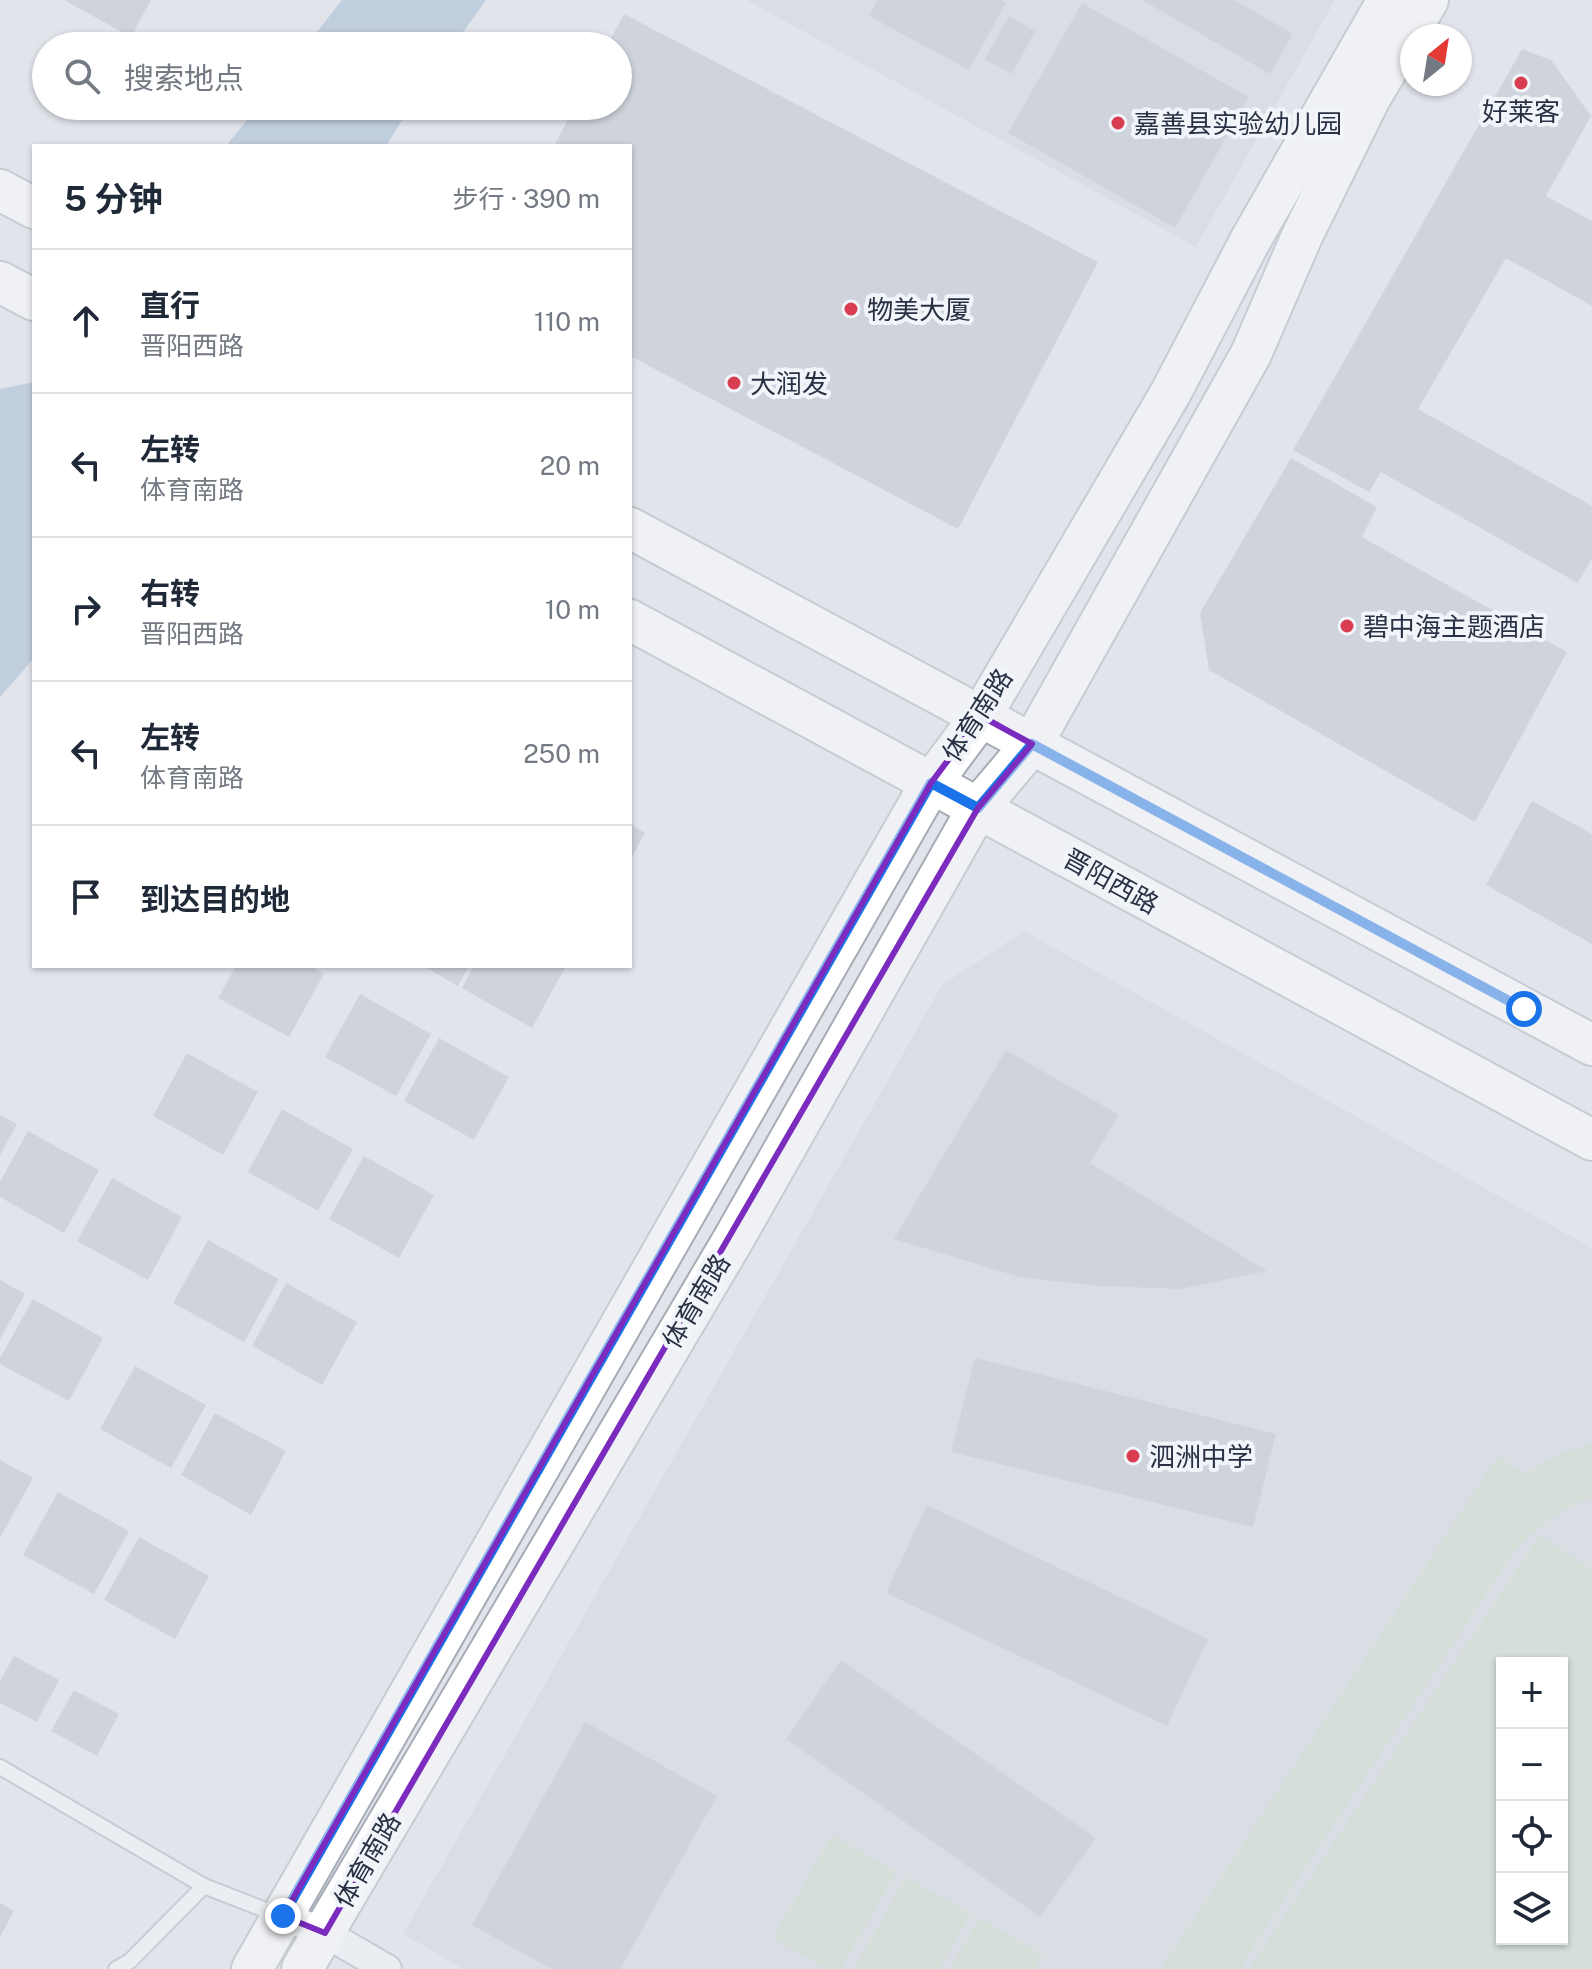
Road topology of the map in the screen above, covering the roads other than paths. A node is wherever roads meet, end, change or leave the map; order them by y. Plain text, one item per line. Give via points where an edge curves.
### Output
1 (1388, 0) edge
2 (1428, 0) edge
3 (0, 282) edge
4 (32, 299) edge
5 (632, 529) edge
6 (632, 621) edge
7 (981, 716) junction
8 (1032, 744) junction
9 (931, 783) junction
10 (978, 808) junction
11 (1592, 1045) edge
12 (1592, 1140) edge
13 (0, 1767) edge
14 (204, 1886) junction
15 (283, 1916) junction
16 (325, 1933) junction
17 (116, 1969) edge
18 (252, 1969) edge
19 (302, 1969) edge
20 (387, 1969) edge

1 - 7 main road, 体育南路 via 1250,241 1170,394
2 - 8 main road, 体育南路 via 1363,112 1251,354
3 - 4 main road
5 - 7 main road
6 - 9 main road, 晋阳西路
7 - 8 main road
7 - 9 main road, 体育南路
8 - 10 main road, 体育南路
8 - 11 main road
9 - 10 main road, 晋阳西路
9 - 15 main road, 体育南路
10 - 12 main road, 晋阳西路
10 - 16 main road, 体育南路 via 740,1226
13 - 14 lane
14 - 15 lane
14 - 17 lane
15 - 16 street
15 - 18 main road, 体育南路
16 - 19 main road, 体育南路
16 - 20 street

